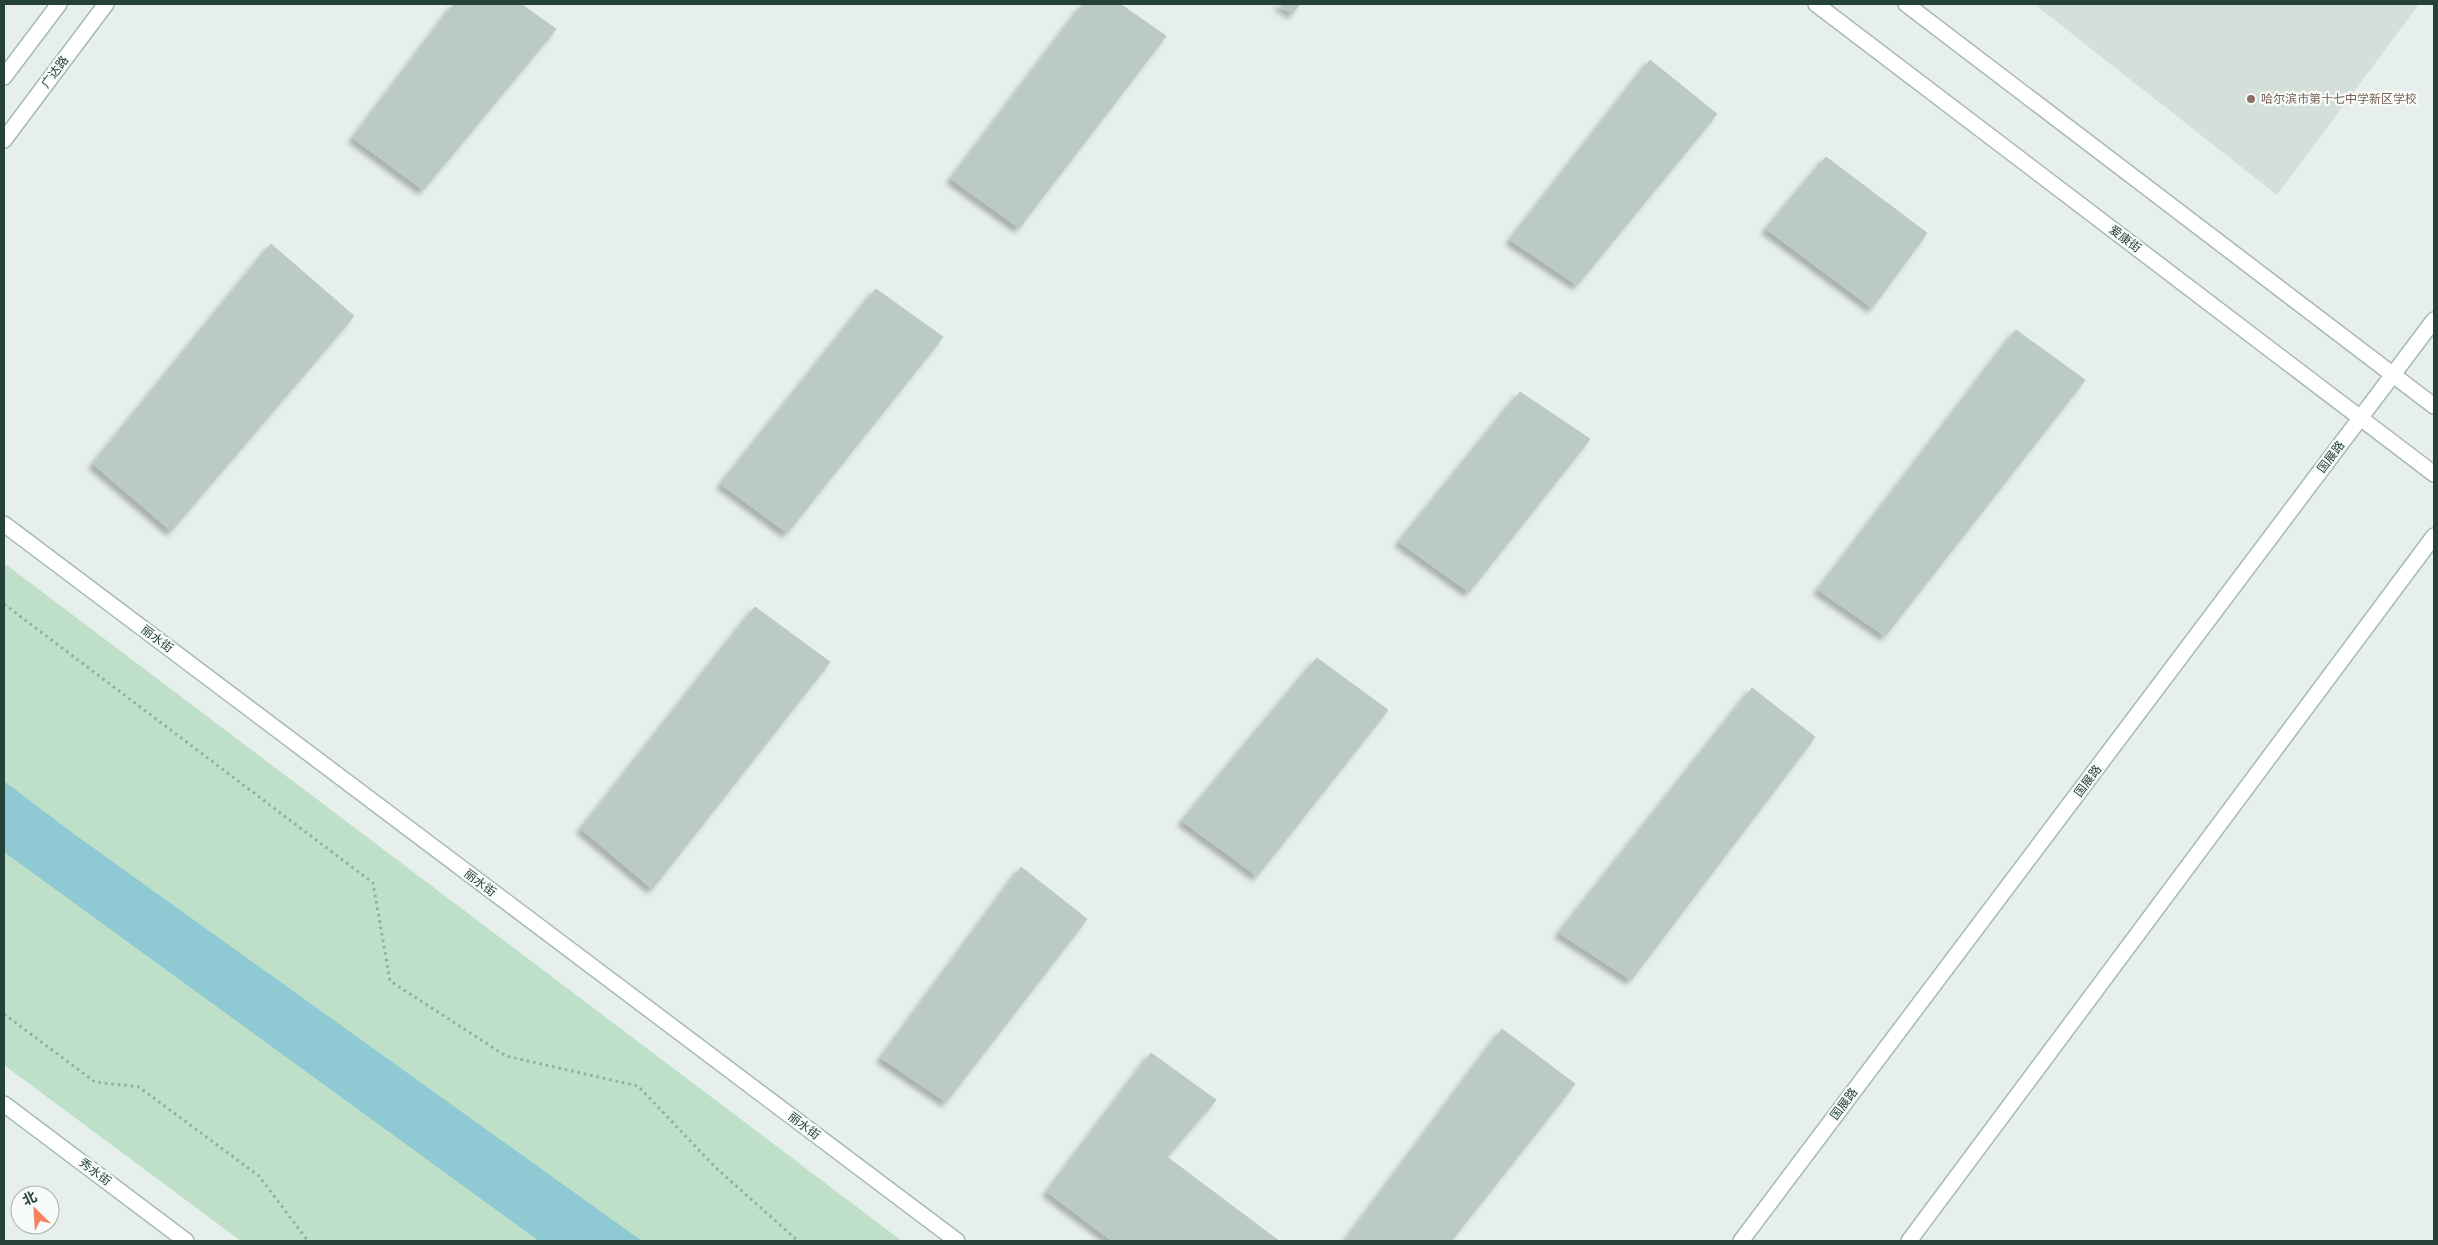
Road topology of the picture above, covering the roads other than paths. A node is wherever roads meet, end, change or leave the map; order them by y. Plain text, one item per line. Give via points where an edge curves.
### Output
1 (59, 4) edge
2 (106, 4) edge
3 (1816, 4) edge
4 (1906, 4) edge
5 (4, 77) edge
6 (4, 140) edge
7 (2434, 320) edge
8 (2394, 374) junction
9 (2434, 406) edge
10 (2360, 419) junction
11 (2434, 474) edge
12 (4, 524) edge
13 (2434, 536) edge
14 (4, 1104) edge
15 (186, 1241) edge
16 (957, 1241) edge
17 (1741, 1241) edge
18 (1909, 1241) edge

1 - 5 main road
2 - 6 main road, 广达路
3 - 10 main road, 爱康街
4 - 8 main road
7 - 8 main road, 国展路
8 - 9 main road
8 - 10 main road, 国展路
10 - 11 main road, 爱康街
10 - 17 main road, 国展路
12 - 16 main road, 丽水街
13 - 18 main road
14 - 15 main road, 秀水街

